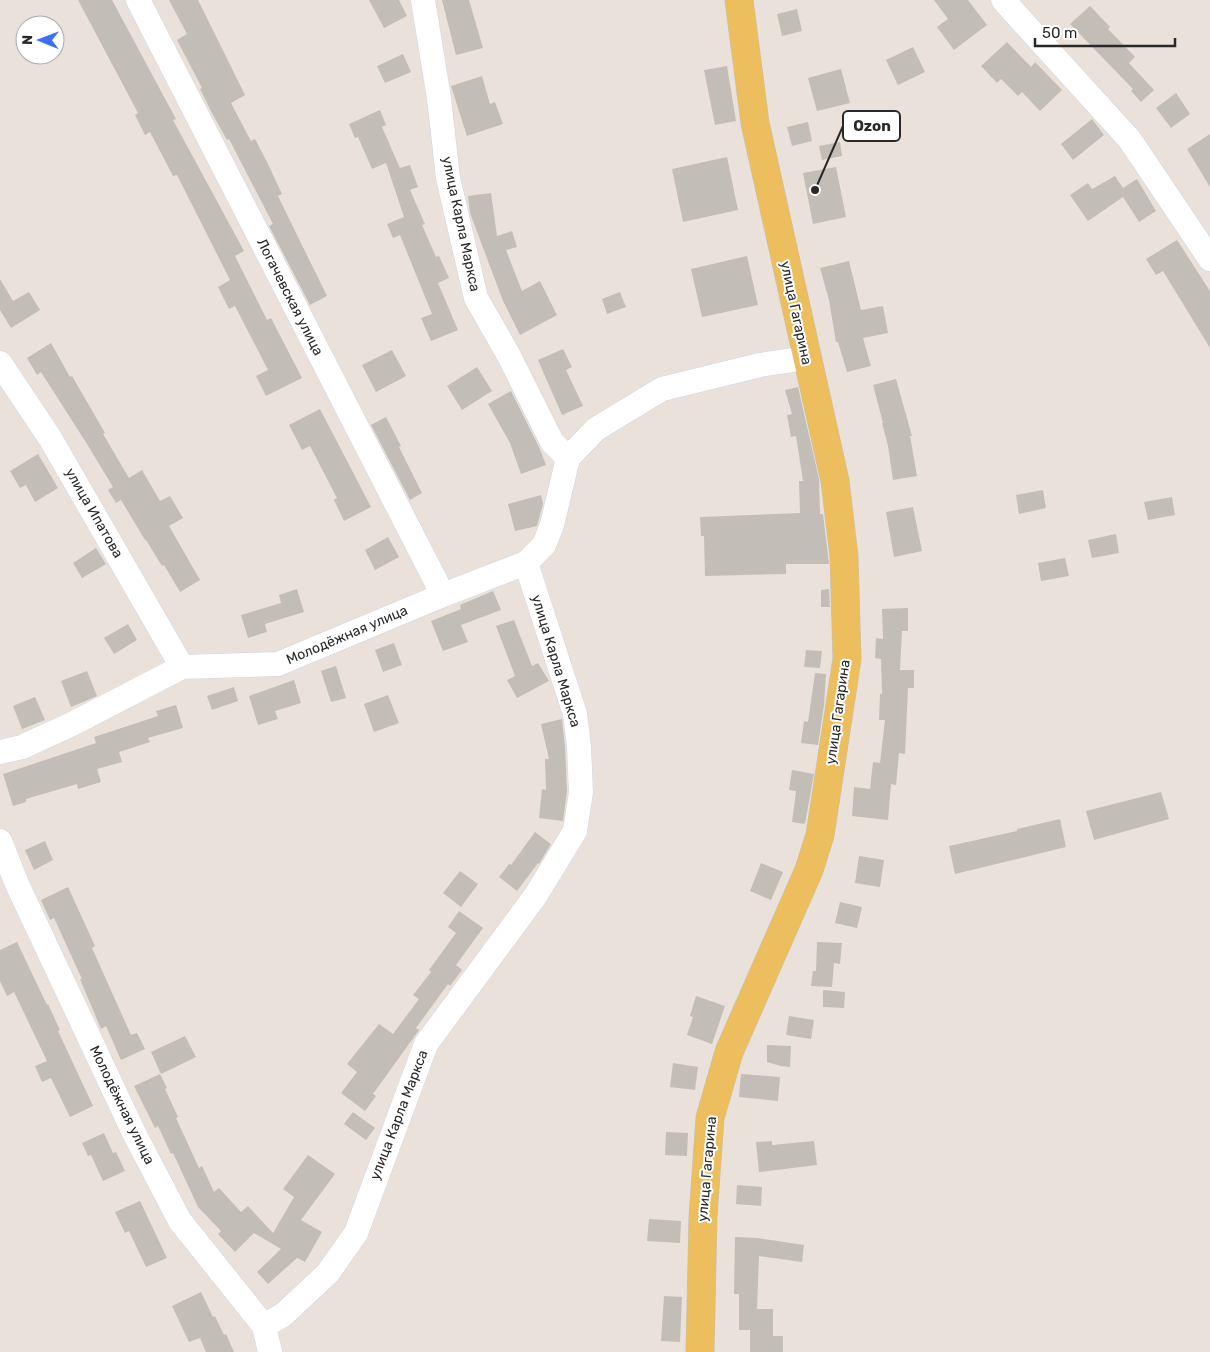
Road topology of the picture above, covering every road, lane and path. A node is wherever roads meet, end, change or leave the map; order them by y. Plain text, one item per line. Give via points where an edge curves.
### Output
1 (138, 0) edge
2 (423, 0) edge
3 (739, 0) edge
4 (1004, 0) edge
5 (1210, 259) edge
6 (806, 358) junction
7 (0, 363) edge
8 (568, 458) junction
9 (526, 563) junction
10 (442, 595) junction
11 (182, 667) junction
12 (0, 752) edge
13 (0, 841) edge
14 (264, 1326) junction
15 (270, 1352) edge
16 (700, 1352) edge

1 - 10 street, Логачевская улица
2 - 8 street, улица Карла Маркса via 448,178 476,298 552,442
3 - 6 main road, улица Гагарина via 755,123
4 - 5 street via 1130,140
6 - 8 street via 760,365 662,389 596,429
6 - 16 main road, улица Гагарина via 834,481 844,556 847,659 820,835 809,870 728,1052 710,1118 703,1217
7 - 11 street, улица Ипатова via 50,438
8 - 9 street via 544,545
9 - 10 street, Молодёжная улица
9 - 14 street, улица Карла Маркса via 574,714 581,792 575,831 536,895 426,1044 356,1233 328,1273 283,1315
10 - 11 street, Молодёжная улица via 278,664
11 - 12 street, Молодёжная улица via 72,724 22,747
13 - 14 street, Молодёжная улица via 17,884 130,1124 180,1221
14 - 15 street, Молодёжная улица

